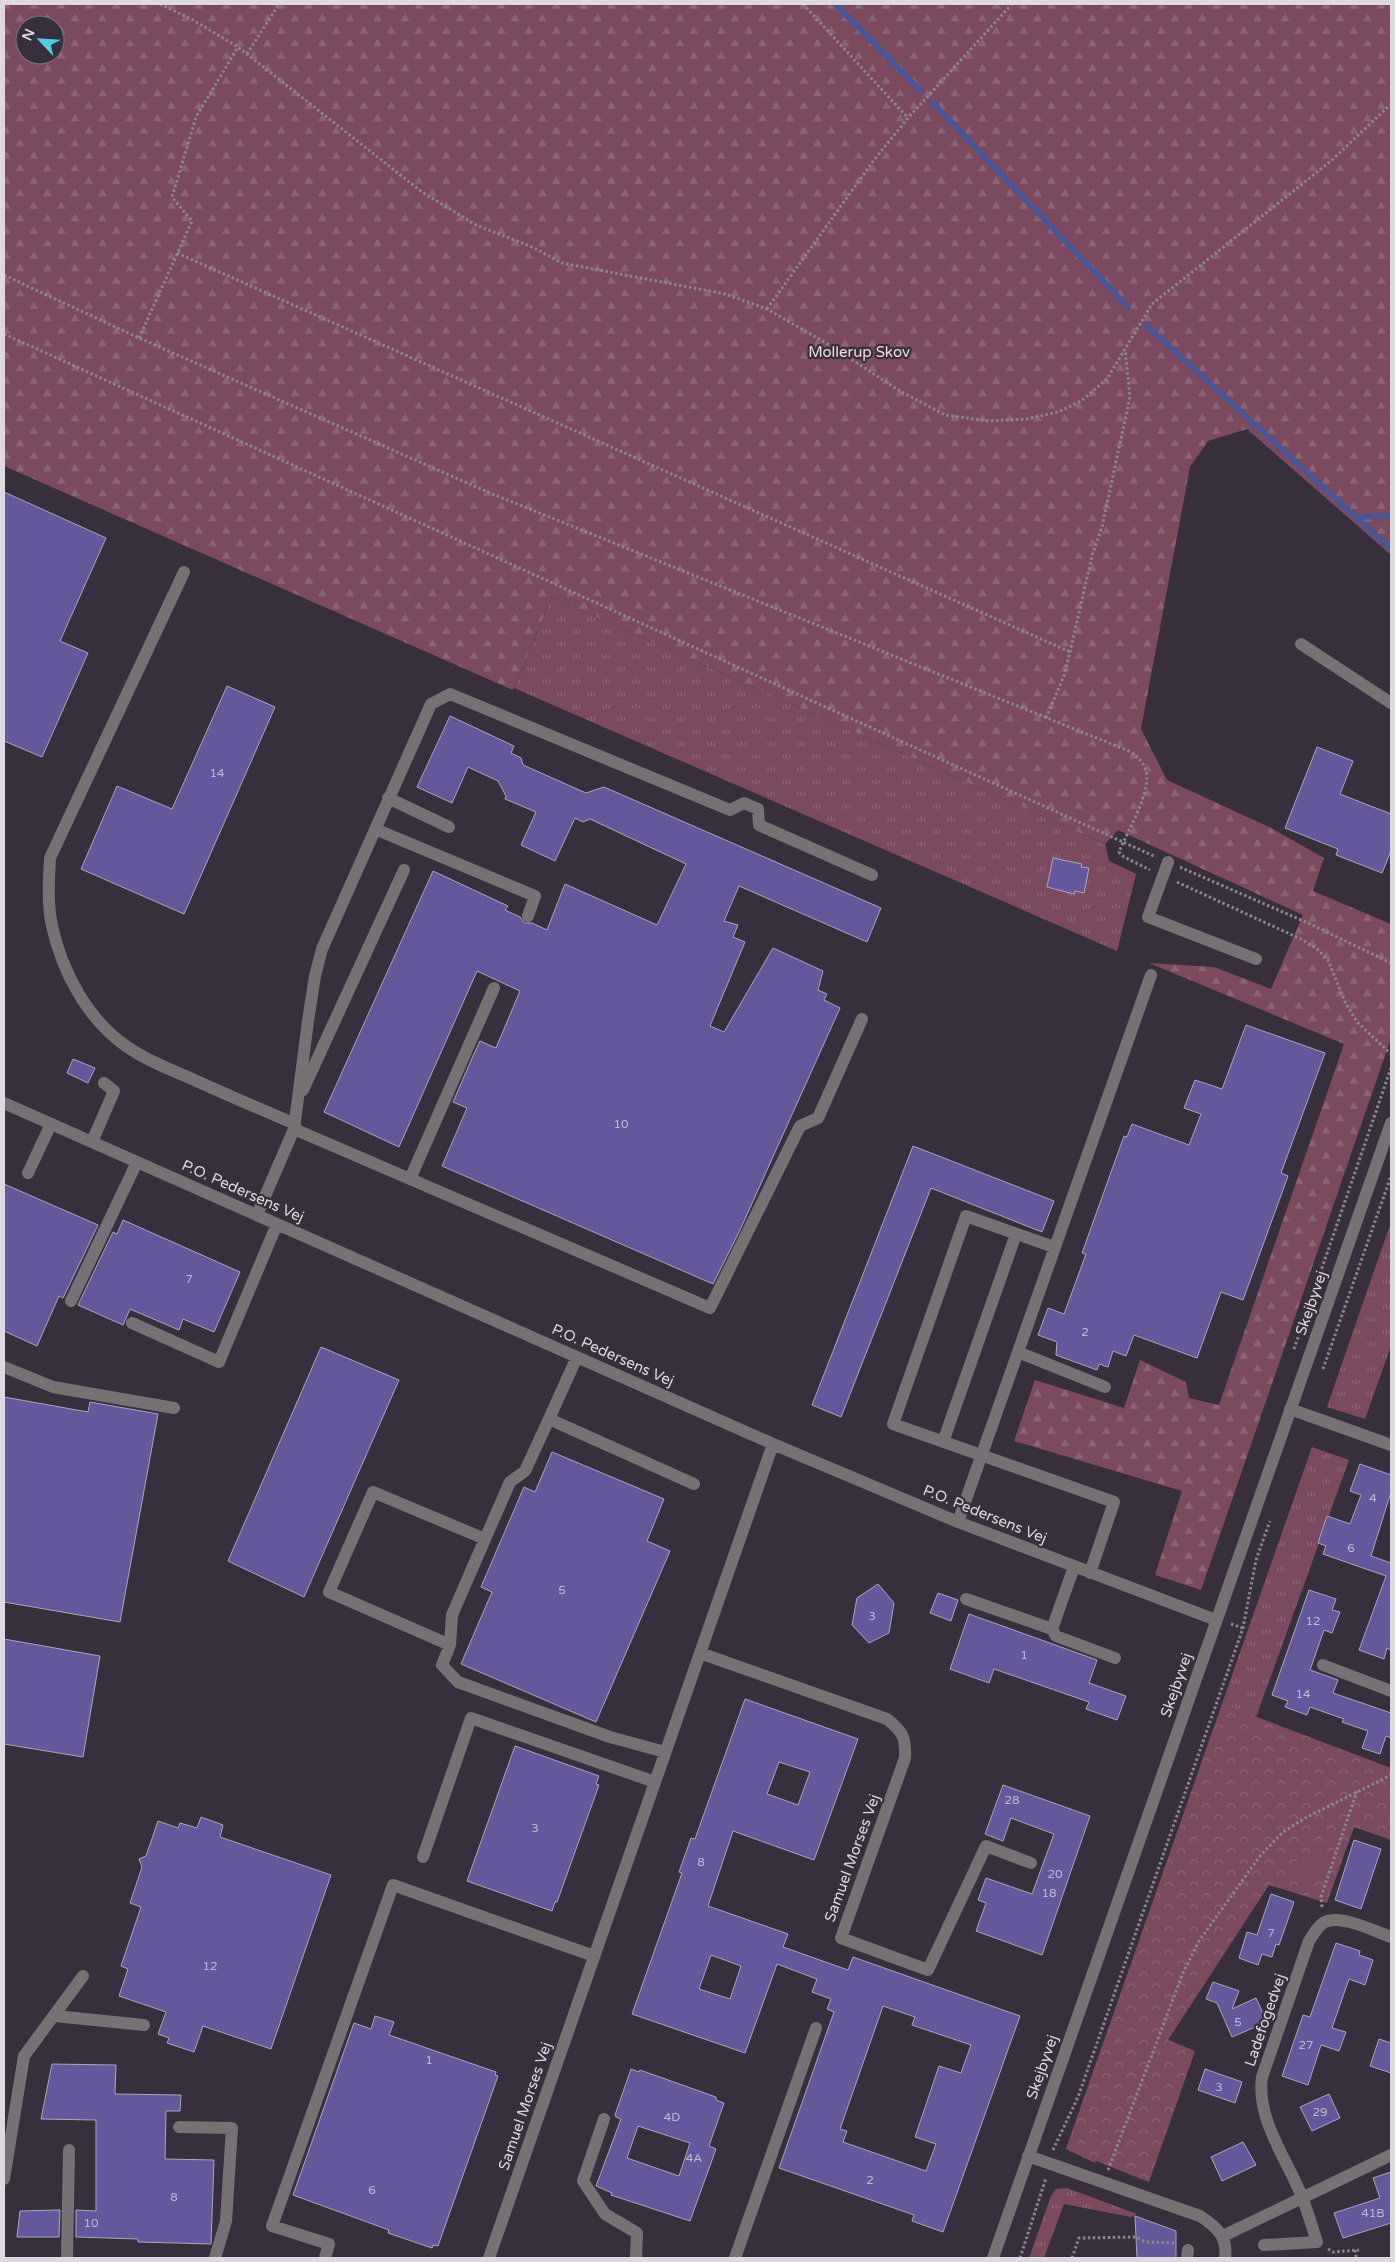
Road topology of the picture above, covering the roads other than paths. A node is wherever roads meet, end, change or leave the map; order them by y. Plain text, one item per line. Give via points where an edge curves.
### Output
1 (184, 572) dead end
2 (1301, 644) dead end
3 (1391, 703) edge
4 (388, 798) junction
5 (450, 827) dead end
6 (375, 829) junction
7 (1168, 862) road end
8 (404, 870) dead end
9 (872, 875) dead end
10 (528, 916) dead end
11 (1256, 959) dead end
12 (1151, 975) dead end
13 (494, 988) dead end
14 (862, 1019) dead end
15 (104, 1083) dead end
16 (298, 1101) junction
17 (4, 1103) edge
18 (1391, 1123) edge
19 (52, 1124) junction
20 (294, 1127) junction
21 (92, 1142) junction
22 (137, 1162) junction
23 (28, 1173) dead end
24 (410, 1179) junction
25 (257, 1215) junction
26 (277, 1224) junction
27 (1016, 1234) junction
28 (1054, 1247) junction
29 (71, 1302) dead end
30 (132, 1322) dead end
31 (1018, 1352) junction
32 (577, 1357) junction
33 (4, 1367) edge
34 (1105, 1387) dead end
35 (174, 1408) dead end
36 (1290, 1410) junction
37 (549, 1419) junction
38 (943, 1442) junction
39 (773, 1444) junction
40 (1391, 1445) edge
41 (982, 1455) junction
42 (694, 1484) dead end
43 (958, 1522) junction
44 (485, 1539) junction
45 (1074, 1567) junction
46 (1090, 1573) junction
47 (966, 1599) dead end
48 (1216, 1620) junction
49 (1052, 1629) junction
50 (450, 1645) junction
51 (700, 1652) junction
52 (1115, 1658) dead end
53 (1323, 1665) dead end
54 (1391, 1691) edge
55 (665, 1752) junction
56 (655, 1782) junction
57 (423, 1857) dead end
58 (1031, 1863) dead end
59 (1391, 1937) edge
60 (594, 1956) junction
61 (83, 1976) dead end
62 (55, 2016) junction
63 (144, 2025) dead end
64 (816, 2028) dead end
65 (604, 2119) dead end
66 (179, 2127) dead end
67 (69, 2150) dead end
68 (1028, 2156) junction
69 (1391, 2156) edge
70 (4, 2179) edge
71 (1302, 2197) junction
72 (1223, 2236) junction
73 (1264, 2245) dead end
74 (67, 2258) edge
75 (215, 2258) edge
76 (325, 2258) edge
77 (489, 2258) edge
78 (636, 2258) edge
79 (735, 2258) edge
80 (993, 2258) edge
81 (1225, 2258) edge

1 - 20 street via 50,858 48,890 52,925 62,959 82,999 103,1026 125,1046
2 - 3 street
4 - 5 street
4 - 6 street
4 - 9 street via 431,704 450,694 730,810 744,803 758,810 759,825
6 - 10 street via 535,896
6 - 16 street via 322,949 313,985
7 - 11 street via 1148,917
8 - 16 street
12 - 28 street
13 - 24 street
14 - 24 street via 818,1118 800,1126 710,1308
15 - 21 street via 114,1091
16 - 20 street
17 - 19 street, P.O. Pedersens Vej
18 - 36 street, Skejbyvej
19 - 21 street, P.O. Pedersens Vej
19 - 23 street
20 - 24 street
20 - 25 street
21 - 22 street, P.O. Pedersens Vej
22 - 25 street, P.O. Pedersens Vej
22 - 29 street
25 - 26 street, P.O. Pedersens Vej
26 - 30 street via 219,1362
26 - 32 street, P.O. Pedersens Vej
27 - 28 street
27 - 38 street
27 - 38 street via 966,1216 937,1297 893,1424
28 - 31 street
31 - 34 street
31 - 41 street
32 - 37 street
32 - 39 street, P.O. Pedersens Vej
33 - 35 street via 53,1387
36 - 40 street
36 - 48 street, Skejbyvej
37 - 42 street
37 - 44 street via 525,1471 510,1482
38 - 41 street
39 - 43 street, P.O. Pedersens Vej
39 - 51 street, Samuel Morses Vej
41 - 43 street
41 - 46 street via 1114,1502
43 - 45 street, P.O. Pedersens Vej
44 - 50 street via 452,1615
44 - 50 street via 374,1492 329,1592
45 - 46 street, P.O. Pedersens Vej
45 - 49 street
46 - 48 street, P.O. Pedersens Vej
47 - 49 street
48 - 68 street, Skejbyvej
49 - 52 street via 1056,1636
50 - 55 street via 442,1665 458,1682 610,1737
51 - 55 street, Samuel Morses Vej
51 - 58 street, Samuel Morses Vej via 887,1719 900,1730 906,1742 905,1758 841,1938 928,1970 986,1846
53 - 54 street
55 - 56 street, Samuel Morses Vej
56 - 57 street via 471,1718
56 - 60 street, Samuel Morses Vej
59 - 71 street, Ladefogedvej via 1343,1920 1323,1923 1309,1942 1262,2077 1263,2110
60 - 76 street via 393,1885 272,2226 329,2244
60 - 77 street, Samuel Morses Vej
61 - 62 street
62 - 63 street
62 - 70 street via 24,2056
64 - 79 street
65 - 78 street via 583,2182 605,2214 638,2233
66 - 75 street via 232,2128 226,2221
67 - 74 street
68 - 72 street via 1200,2216
68 - 80 street, Skejbyvej
69 - 71 street
71 - 72 street
71 - 73 street, Ladefogedvej via 1317,2242
72 - 81 street

